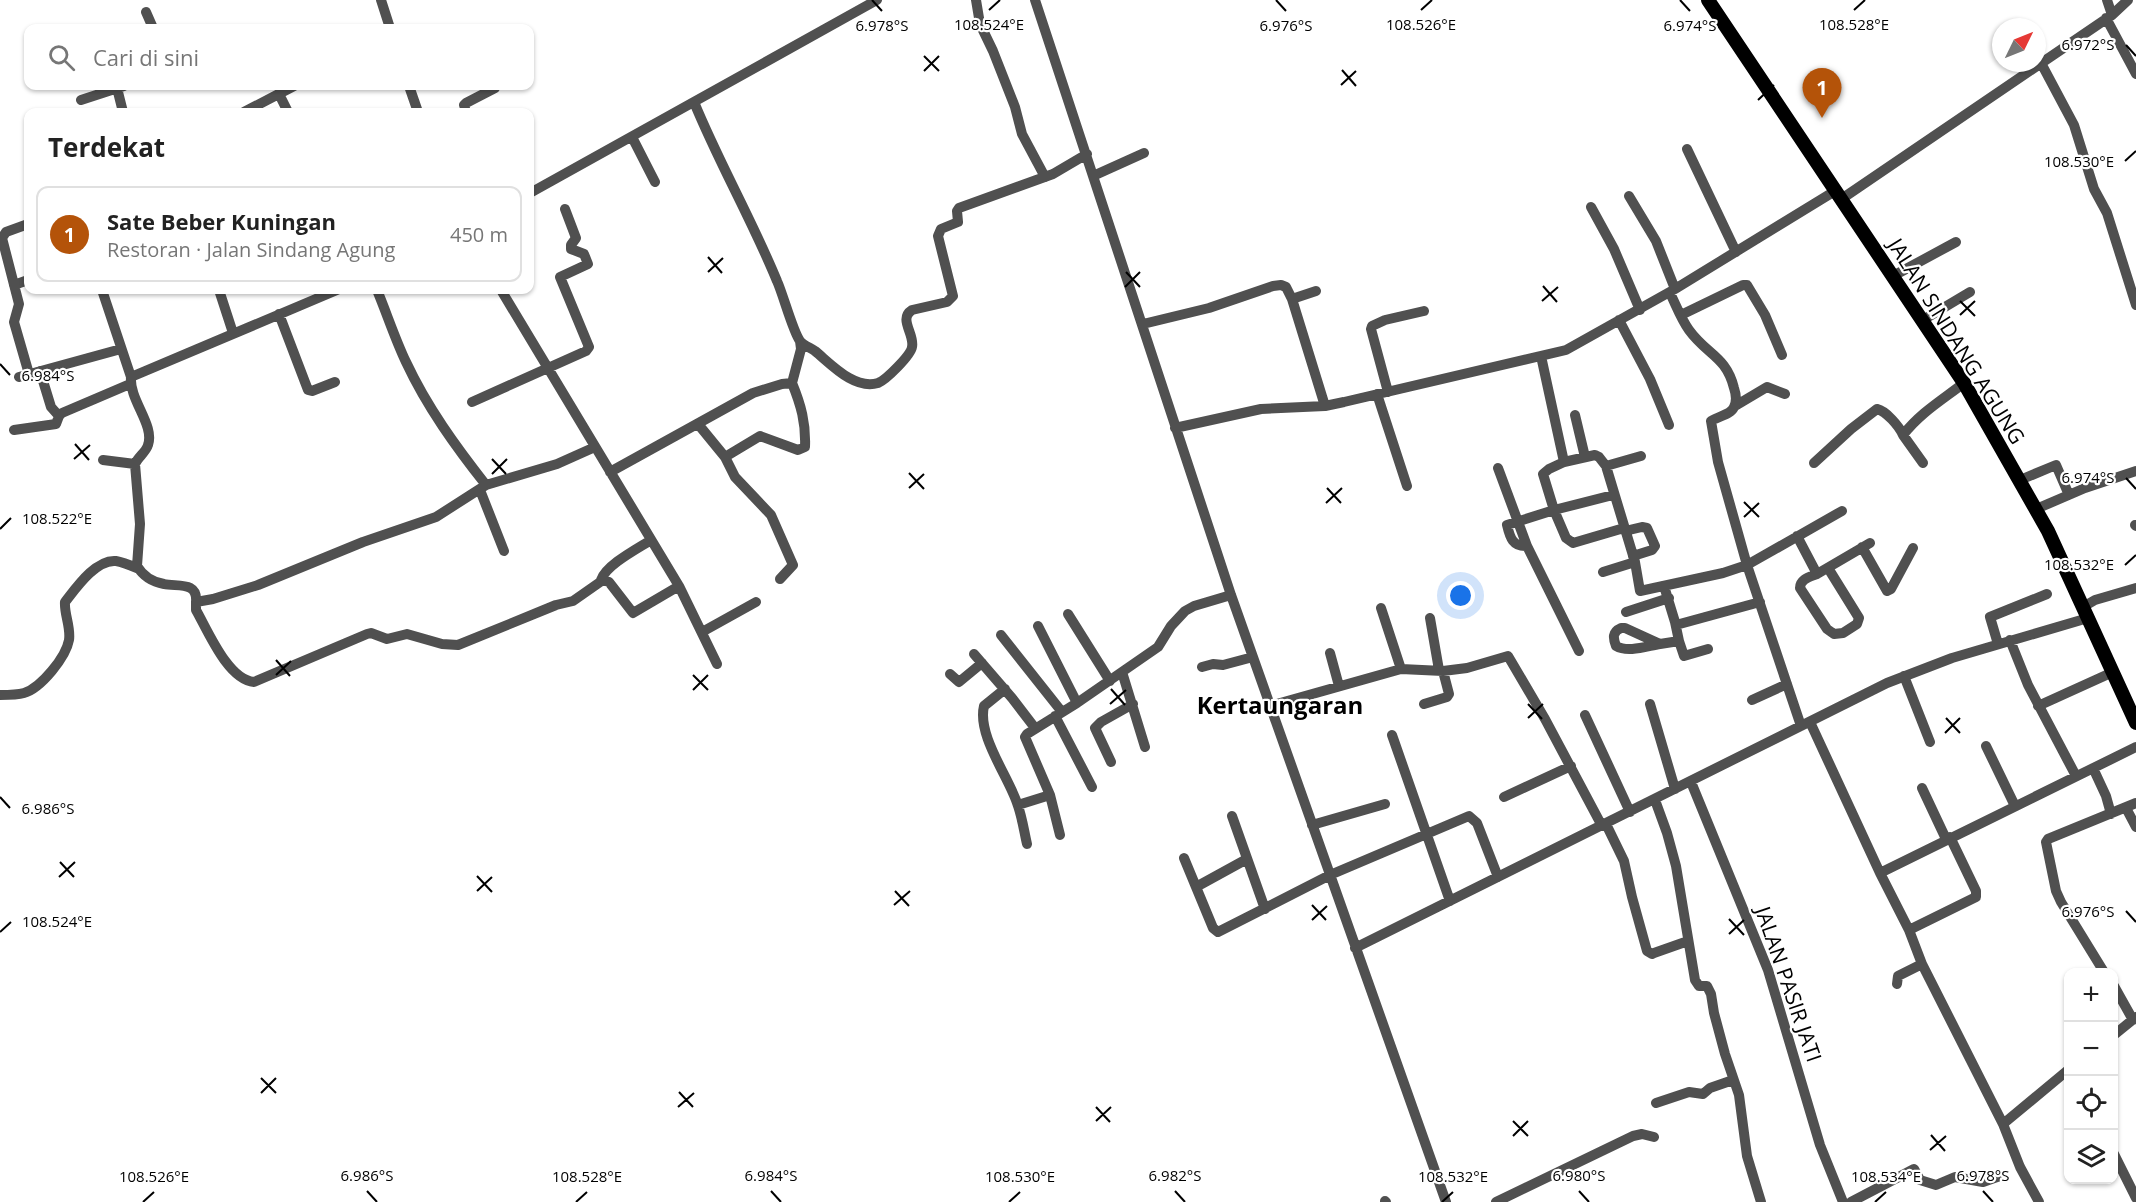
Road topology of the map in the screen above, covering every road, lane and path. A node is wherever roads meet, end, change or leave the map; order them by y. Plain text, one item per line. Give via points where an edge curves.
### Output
1 (381, 0) edge
2 (876, 0) edge
3 (976, 0) edge
4 (1035, 0) edge
5 (1708, 0) edge
6 (2107, 0) edge
7 (2128, 0) edge
8 (146, 12) dead end
9 (2109, 17) junction
10 (151, 24) edge
11 (389, 24) edge
12 (2046, 60) edge
13 (2027, 72) edge
14 (2046, 72) edge
15 (2136, 74) edge
16 (111, 90) edge
17 (120, 90) edge
18 (286, 90) edge
19 (410, 90) edge
20 (490, 90) edge
21 (279, 94) junction
22 (81, 100) dead end
23 (694, 102) junction
24 (123, 108) edge
25 (252, 108) edge
26 (286, 108) edge
27 (417, 108) edge
28 (465, 108) edge
29 (632, 137) junction
30 (1687, 148) dead end
31 (1144, 153) dead end
32 (1087, 154) junction
33 (1093, 176) junction
34 (1045, 177) junction
35 (655, 182) dead end
36 (534, 191) edge
37 (1838, 195) junction
38 (1629, 196) dead end
39 (1591, 207) dead end
40 (565, 209) dead end
41 (24, 225) edge
42 (1956, 242) dead end
43 (1736, 252) junction
44 (1893, 276) junction
45 (24, 281) edge
46 (14, 285) junction
47 (2134, 290) edge
48 (1316, 291) dead end
49 (1672, 291) junction
50 (1970, 292) dead end
51 (103, 294) edge
52 (220, 294) edge
53 (379, 294) edge
54 (503, 294) edge
55 (310, 295) edge
56 (1292, 299) junction
57 (2136, 305) edge
58 (1640, 310) junction
59 (1424, 311) dead end
60 (279, 314) junction
61 (1681, 315) junction
62 (1619, 320) junction
63 (1923, 320) junction
64 (1143, 324) junction
65 (233, 333) junction
66 (800, 341) junction
67 (121, 348) junction
68 (1782, 355) dead end
69 (1541, 356) junction
70 (549, 367) junction
71 (29, 374) junction
72 (131, 380) junction
73 (335, 382) dead end
74 (792, 383) junction
75 (1964, 383) junction
76 (1382, 393) junction
77 (1785, 394) dead end
78 (472, 402) dead end
79 (1325, 406) junction
80 (1735, 406) junction
81 (1575, 415) dead end
82 (59, 416) junction
83 (698, 424) junction
84 (1670, 425) dead end
85 (1175, 428) junction
86 (14, 430) dead end
87 (1903, 435) junction
88 (595, 447) junction
89 (1641, 456) dead end
90 (725, 457) junction
91 (1585, 457) junction
92 (103, 460) dead end
93 (1564, 462) junction
94 (1814, 463) dead end
95 (1923, 463) dead end
96 (135, 464) junction
97 (1606, 466) junction
98 (1497, 468) dead end
99 (610, 472) junction
100 (2133, 472) edge
101 (2020, 480) junction
102 (1407, 486) dead end
103 (483, 488) junction
104 (1613, 495) junction
105 (2069, 495) junction
106 (2036, 509) junction
107 (1554, 510) junction
108 (1842, 511) dead end
109 (1508, 525) junction
110 (1624, 530) junction
111 (1797, 536) junction
112 (651, 540) junction
113 (1913, 548) dead end
114 (504, 551) dead end
115 (1634, 559) junction
116 (1747, 565) junction
117 (1828, 568) junction
118 (139, 569) junction
119 (1603, 572) dead end
120 (1817, 574) junction
121 (780, 579) dead end
122 (601, 580) junction
123 (679, 586) junction
124 (1664, 586) junction
125 (2136, 588) edge
126 (1641, 591) junction
127 (2047, 594) dead end
128 (1231, 595) junction
129 (1669, 598) junction
130 (196, 602) junction
131 (756, 602) dead end
132 (1760, 602) junction
133 (1644, 606) junction
134 (1381, 608) dead end
135 (1626, 612) dead end
136 (2085, 613) junction
137 (1068, 614) dead end
138 (1430, 618) dead end
139 (1676, 625) junction
140 (1038, 626) dead end
141 (702, 632) junction
142 (1001, 635) dead end
143 (2010, 640) junction
144 (1679, 641) junction
145 (1660, 644) dead end
146 (1998, 644) junction
147 (1708, 650) dead end
148 (1579, 651) dead end
149 (1330, 653) dead end
150 (974, 654) dead end
151 (1253, 657) junction
152 (982, 663) junction
153 (717, 664) dead end
154 (1202, 667) dead end
155 (1401, 669) junction
156 (1441, 671) junction
157 (1122, 672) junction
158 (2113, 672) junction
159 (950, 674) dead end
160 (1904, 676) junction
161 (1110, 681) junction
162 (1787, 684) junction
163 (1339, 686) junction
164 (1005, 689) junction
165 (0, 695) edge
166 (1752, 700) dead end
167 (1077, 703) junction
168 (1133, 704) junction
169 (1424, 704) dead end
170 (1650, 704) dead end
171 (1270, 706) junction
172 (2038, 706) junction
173 (1058, 714) junction
174 (1586, 715) dead end
175 (2136, 723) edge
176 (1805, 724) junction
177 (1035, 728) junction
178 (1392, 735) dead end
179 (1930, 742) dead end
180 (1986, 746) dead end
181 (1145, 747) dead end
182 (2136, 747) edge
183 (1111, 762) dead end
184 (1571, 766) junction
185 (2093, 768) junction
186 (2076, 776) junction
187 (1691, 782) junction
188 (1092, 786) dead end
189 (1922, 788) dead end
190 (1675, 789) junction
191 (1050, 795) junction
192 (1504, 797) dead end
193 (1654, 800) junction
194 (1385, 804) dead end
195 (1018, 805) junction
196 (2131, 805) edge
197 (2015, 806) junction
198 (1630, 812) junction
199 (2112, 814) junction
200 (1232, 816) dead end
201 (1312, 825) junction
202 (1604, 825) junction
203 (2136, 827) edge
204 (1060, 835) dead end
205 (1426, 835) junction
206 (1948, 838) junction
207 (1027, 844) dead end
208 (1184, 858) dead end
209 (1247, 858) junction
210 (1880, 873) junction
211 (1330, 875) junction
212 (1498, 877) junction
213 (1196, 887) junction
214 (1450, 901) junction
215 (1265, 909) junction
216 (1909, 930) junction
217 (1688, 941) junction
218 (1355, 948) junction
219 (1922, 964) junction
220 (2097, 968) edge
221 (1897, 984) dead end
222 (2118, 993) edge
223 (2134, 1019) edge
224 (2118, 1032) edge
225 (2064, 1073) edge
226 (1733, 1080) junction
227 (1656, 1103) dead end
228 (2003, 1124) junction
229 (1654, 1137) dead end
230 (2118, 1162) edge
231 (2000, 1176) dead end
232 (2136, 1198) edge
233 (1446, 1202) edge
234 (1496, 1202) edge
235 (1761, 1202) edge
236 (1843, 1202) edge
237 (1851, 1202) edge
238 (2039, 1202) edge

1 - 11 street
2 - 23 street
3 - 34 street via 980,24 1015,107 1022,134
4 - 32 street
5 - 37 main road, JALAN SINDANG AGUNG
6 - 9 street
7 - 9 street
8 - 10 street
9 - 12 street
9 - 15 street
13 - 37 street
14 - 47 street via 2074,125 2094,189 2107,213
16 - 22 street
17 - 24 street
18 - 21 street
19 - 27 street
20 - 28 street via 466,103
21 - 25 street
21 - 26 street
23 - 29 street
23 - 66 street via 777,280
29 - 35 street
29 - 36 street
30 - 43 street
31 - 33 street
32 - 33 street
32 - 34 street
33 - 64 street
34 - 66 street via 959,208 958,222 939,230 953,296 947,302 907,313 913,341 911,351 881,381 870,384 849,379
37 - 43 street
37 - 44 main road, JALAN SINDANG AGUNG
38 - 49 street via 1656,240
39 - 58 street
40 - 70 street via 576,237 571,249 584,254 588,264 560,277 589,347
41 - 46 street via 2,235
42 - 44 street
43 - 49 street
44 - 63 main road, JALAN SINDANG AGUNG
45 - 46 street
46 - 71 street via 19,304 14,322
47 - 57 street
48 - 56 street
49 - 58 street
49 - 61 street
50 - 63 street
51 - 67 street
52 - 65 street
53 - 103 street via 406,362 429,405
54 - 70 street
55 - 60 street
56 - 64 street via 1281,285
56 - 79 street
58 - 62 street
59 - 76 street via 1372,326
60 - 65 street
60 - 73 street via 308,390
61 - 68 street via 1747,285
61 - 80 street via 1697,340 1727,367
62 - 69 street via 1575,346
62 - 84 street
63 - 75 main road, JALAN SINDANG AGUNG
64 - 85 street
65 - 72 street
66 - 74 street
67 - 71 street
67 - 72 street
69 - 76 street
69 - 93 street
70 - 78 street
70 - 88 street
71 - 82 street
72 - 82 street
72 - 96 street via 150,437 148,447
74 - 83 street via 753,393
74 - 90 street via 803,408 805,447 798,450 760,436
75 - 87 street via 1926,410
75 - 101 main road, JALAN SINDANG AGUNG
76 - 79 street
76 - 102 street
77 - 80 street via 1767,387
79 - 85 street via 1261,409
80 - 116 street via 1710,422
81 - 91 street
82 - 86 street via 55,424
83 - 90 street
83 - 99 street
85 - 128 street
87 - 94 street via 1876,409
87 - 95 street
88 - 99 street
88 - 103 street
89 - 97 street
90 - 121 street via 735,477 776,525 793,565
91 - 93 street
91 - 97 street via 1595,455
92 - 96 street
93 - 107 street via 1543,474
96 - 118 street
97 - 104 street
98 - 109 street
99 - 112 street
100 - 105 street
101 - 105 street via 2056,465
101 - 106 main road, JALAN SINDANG AGUNG
103 - 114 street
103 - 130 street via 436,517 258,585
104 - 107 street
104 - 110 street
105 - 106 street
106 - 136 main road, JALAN SINDANG AGUNG
107 - 109 street
107 - 110 street via 1566,538 1573,543
108 - 111 street
109 - 148 street via 1527,546
110 - 115 street
110 - 115 street via 1647,528 1655,546
111 - 116 street
111 - 120 street
112 - 122 street via 605,572
112 - 123 street
113 - 117 street via 1887,591 1866,545
115 - 119 street
115 - 126 street
116 - 124 street
116 - 132 street
117 - 120 street
117 - 120 street via 1859,618 1857,624 1838,635 1830,632 1800,588 1805,579
118 - 130 street via 153,581 193,589
118 - 165 street via 118,561 94,570 64,602 69,641 62,657 32,689
122 - 123 street via 609,582 633,613
122 - 130 street via 573,601 464,644 442,644 407,634 387,639 367,633 254,682 232,670 196,610
123 - 141 street
124 - 126 street
124 - 129 street
125 - 136 street via 2095,600
126 - 133 street
127 - 146 street via 1990,617
128 - 151 street
128 - 157 street via 1185,610 1158,647
129 - 133 street
129 - 139 street
131 - 141 street
132 - 139 street
132 - 162 street
133 - 135 street
134 - 155 street
136 - 143 street
136 - 158 main road, JALAN SINDANG AGUNG
137 - 161 street
138 - 156 street
139 - 144 street
140 - 167 street
141 - 153 street
142 - 173 street
143 - 146 street
143 - 172 street
144 - 145 street
144 - 147 street via 1684,656
146 - 160 street
149 - 163 street
150 - 152 street
151 - 154 street
151 - 171 street
152 - 159 street via 959,682
152 - 164 street
155 - 156 street
155 - 163 street
156 - 169 street via 1449,694
156 - 184 street via 1508,656
157 - 161 street
157 - 168 street
158 - 172 street
158 - 175 main road, JALAN SINDANG AGUNG
160 - 176 street
160 - 179 street
161 - 167 street
162 - 166 street
162 - 176 street
163 - 171 street
164 - 177 street
164 - 195 street via 984,706 983,714 994,754
167 - 173 street
168 - 181 street
168 - 183 street via 1095,728
170 - 190 street
171 - 201 street
172 - 186 street
173 - 177 street
173 - 188 street
174 - 198 street
176 - 187 street
176 - 210 street
177 - 191 street via 1025,737
178 - 205 street
180 - 197 street
182 - 185 street
184 - 192 street
184 - 202 street
185 - 186 street
185 - 199 street
186 - 197 street
187 - 190 street
187 - 236 street, JALAN PASIR JATI via 1768,970 1820,1145
189 - 206 street
190 - 193 street
191 - 195 street
191 - 204 street
193 - 198 street
193 - 217 street via 1676,866
194 - 201 street
195 - 207 street
196 - 199 street
196 - 203 street
197 - 206 street
198 - 202 street
199 - 220 street via 2046,842 2056,891
200 - 209 street
201 - 211 street
202 - 212 street
202 - 217 street via 1624,861 1647,951 1654,953
205 - 211 street
205 - 212 street via 1463,818 1473,818
205 - 214 street
206 - 210 street
206 - 216 street via 1976,897
208 - 213 street
209 - 213 street
209 - 215 street
210 - 216 street
211 - 215 street
211 - 218 street
212 - 214 street
213 - 215 street via 1218,932
214 - 218 street
216 - 219 street
217 - 226 street via 1695,980 1712,994
218 - 233 street
219 - 221 street via 1898,976
219 - 228 street
222 - 223 street
223 - 224 street
225 - 228 street
226 - 227 street via 1703,1094 1689,1092
226 - 235 street via 1739,1095 1747,1155
228 - 238 street
229 - 234 street via 1633,1136
230 - 232 street
231 - 237 street via 1983,1182 1955,1177 1936,1185 1920,1180 1914,1169

